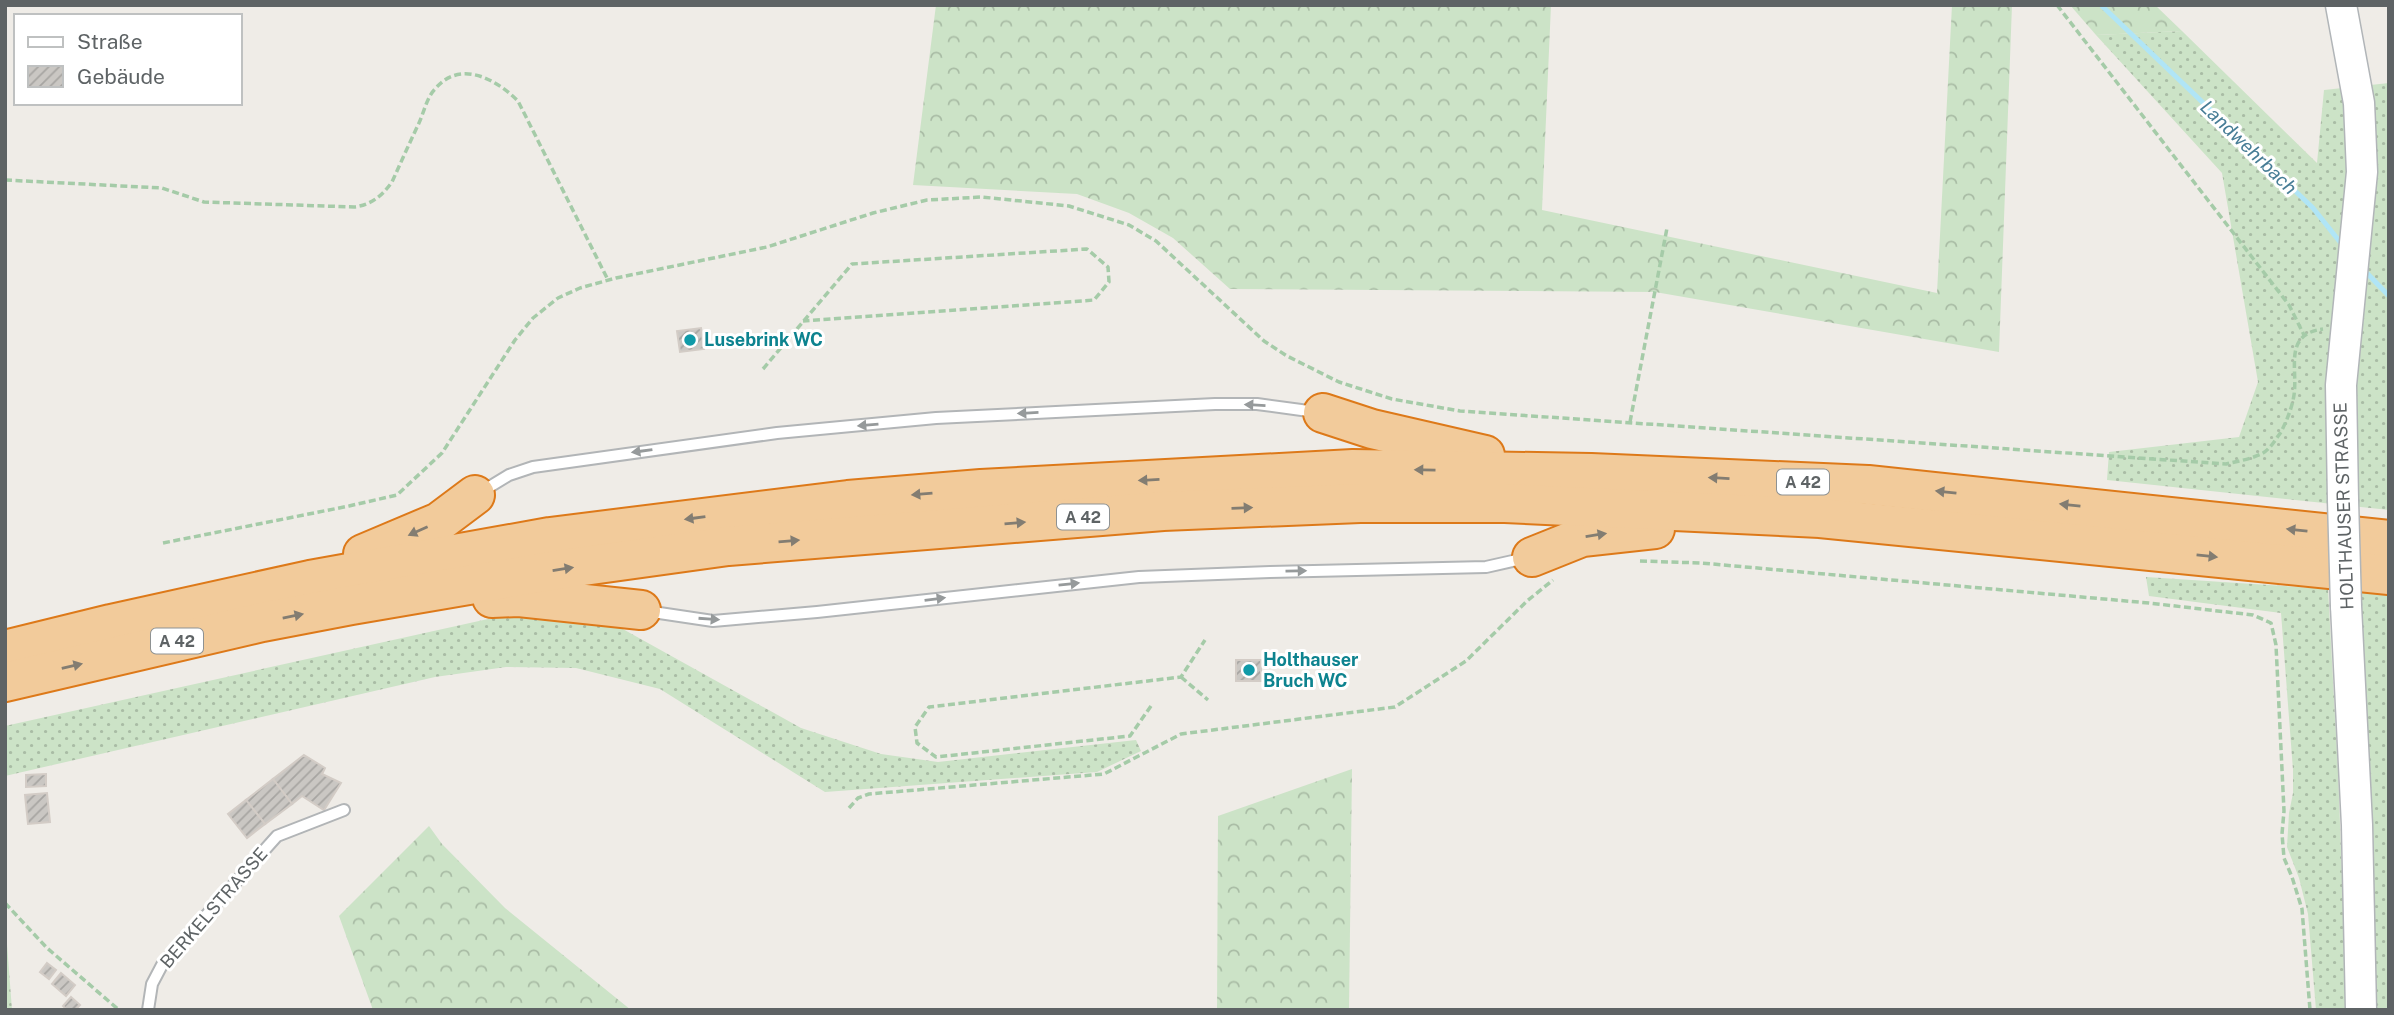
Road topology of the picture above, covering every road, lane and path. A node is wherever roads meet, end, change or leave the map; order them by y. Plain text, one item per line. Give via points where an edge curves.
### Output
1 (2057, 5) edge
2 (2341, 5) edge
3 (5, 180) edge
4 (1667, 228) dead end
5 (608, 280) junction
6 (803, 321) junction
7 (2346, 330) junction
8 (2304, 335) junction
9 (763, 369) dead end
10 (1323, 413) joint
11 (1630, 422) junction
12 (1591, 473) junction
13 (475, 495) joint
14 (1820, 518) junction
15 (2389, 540) edge
16 (163, 542) dead end
17 (1635, 561) dead end
18 (1543, 567) junction
19 (2389, 575) edge
20 (351, 604) junction
21 (185, 607) junction
22 (641, 610) joint
23 (1205, 640) dead end
24 (5, 650) edge
25 (1181, 677) junction
26 (5, 682) edge
27 (1208, 700) dead end
28 (1150, 706) dead end
29 (849, 808) dead end
30 (344, 810) dead end
31 (5, 903) edge
32 (119, 1010) edge
33 (148, 1010) edge
34 (2310, 1010) edge
35 (2361, 1010) edge

1 - 8 path via 2288,305
2 - 7 street, HOLTHAUSER STRASSE via 2361,130 2362,172
3 - 5 path via 162,188 204,202 365,205 384,194 392,182 434,90 449,76 462,72 479,75 518,101
4 - 11 path
5 - 11 path via 767,247 927,200 982,197 1069,206 1129,225 1156,241 1264,341 1339,382 1392,399 1460,411
5 - 16 path via 558,298 533,318 442,453 397,495
6 - 6 path via 1094,300 1109,282 1108,267 1087,249 852,264
6 - 9 path
7 - 8 path via 2321,329
7 - 35 street, HOLTHAUSER STRASSE, bridge via 2341,385 2343,500
8 - 11 path via 2295,352 2294,394 2287,421 2266,452 2226,464
10 - 12 highway via 1488,456
10 -> 13 lane via 1258,404 1215,404 936,418 777,433 533,467
15 -> 12 highway, A 42 via 1868,485
12 -> 21 highway, A 42 via 1353,469 848,500 550,537
13 -> 21 highway via 439,522 371,552 244,579
18 -> 14 highway via 1582,537
14 -> 19 highway, A 42
20 -> 14 highway, A 42 via 728,547 1163,511 1505,503
17 - 34 path via 2149,603 2253,615 2271,623 2276,645 2284,858 2302,909
22 -> 18 lane via 713,621 1139,577
18 - 29 path via 1527,601 1466,661 1395,707 1181,734 1104,774 869,794
20 - 22 highway via 413,609 519,597
26 -> 20 highway, A 42
21 - 24 highway, A 42
23 - 25 path
25 - 27 path
25 - 28 path via 929,707 915,727 917,743 936,757 1130,736
30 - 33 lane, BERKELSTRASSE via 277,836 162,965 152,984
31 - 32 path via 47,948

